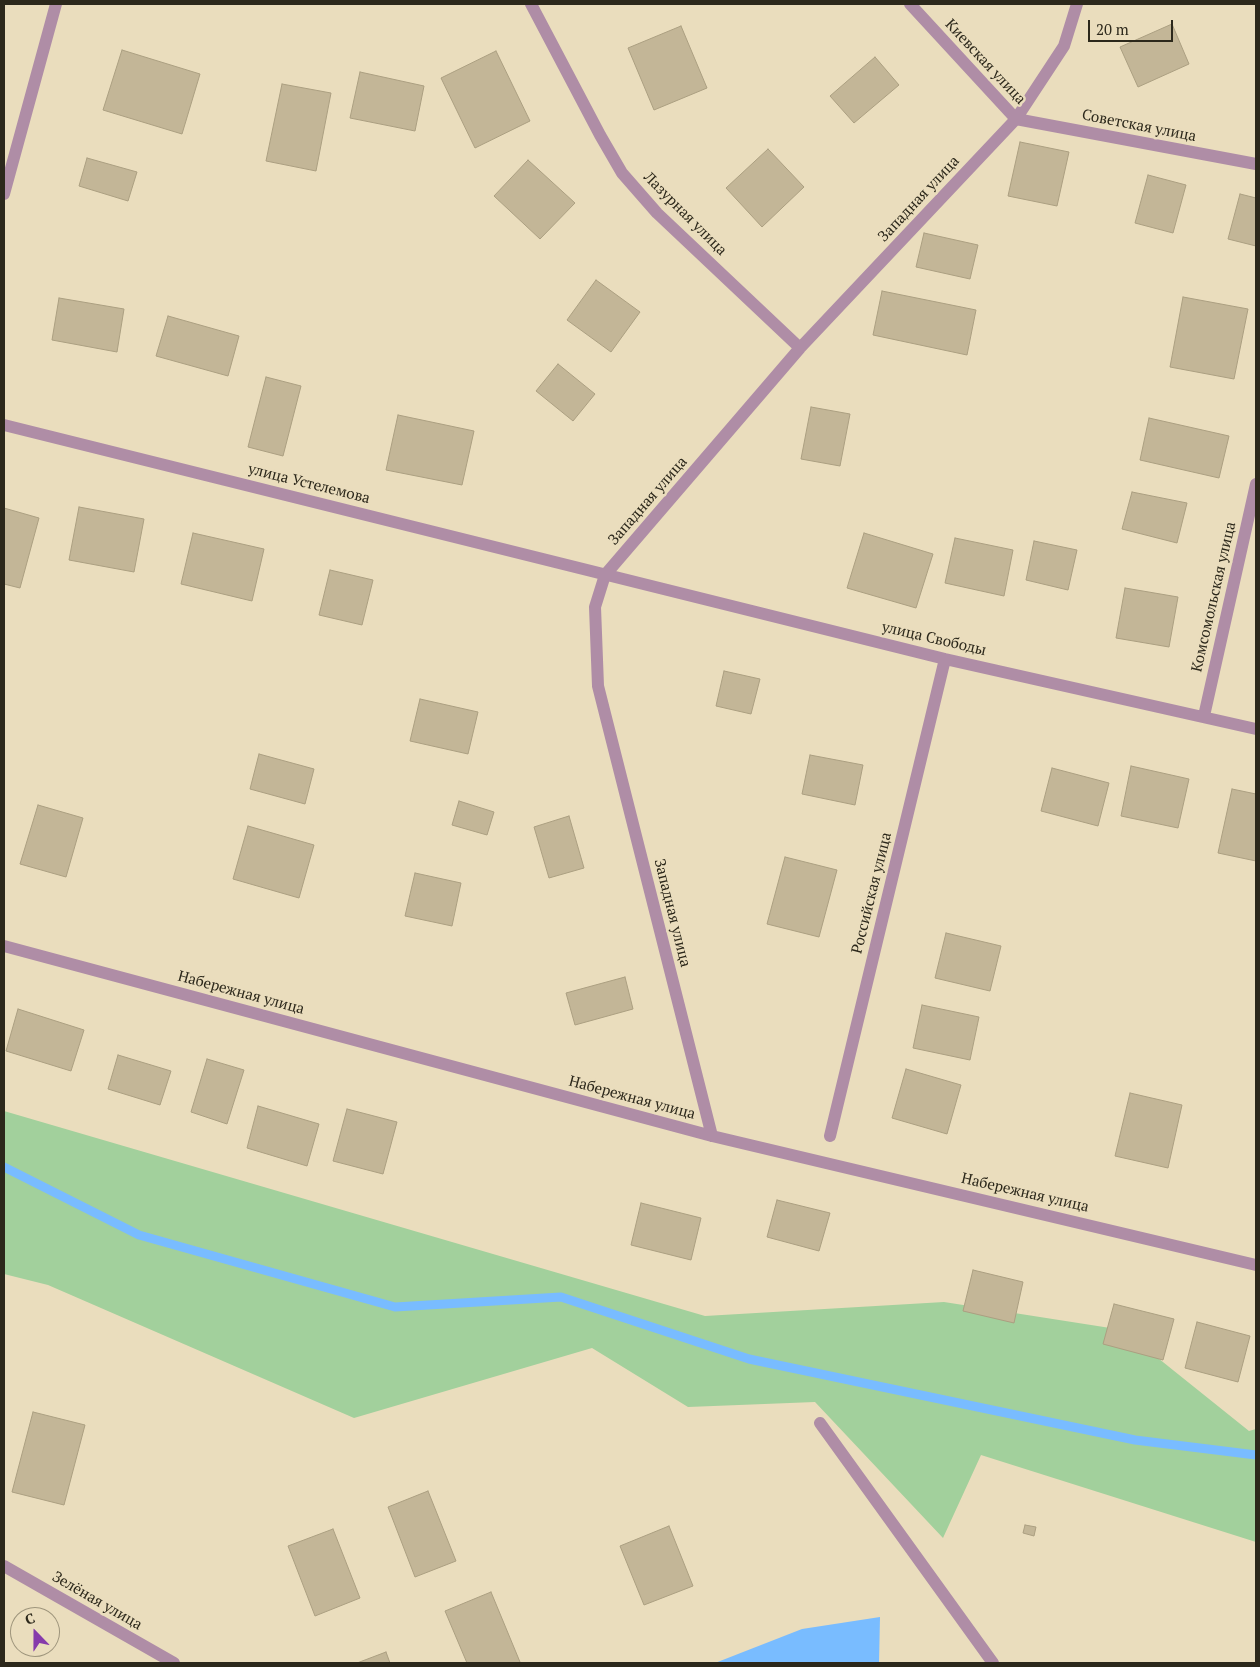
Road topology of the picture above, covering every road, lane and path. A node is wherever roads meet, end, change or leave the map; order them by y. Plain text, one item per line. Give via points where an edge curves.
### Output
1 (56, 4) edge
2 (531, 4) edge
3 (910, 4) edge
4 (1076, 4) edge
5 (1016, 119) junction
6 (1256, 164) edge
7 (4, 194) edge
8 (800, 348) junction
9 (4, 425) edge
10 (1256, 484) edge
11 (605, 575) junction
12 (945, 659) junction
13 (1204, 716) junction
14 (1256, 729) edge
15 (4, 946) edge
16 (712, 1136) junction
17 (830, 1136) dead end
18 (1256, 1265) edge
19 (820, 1423) dead end
20 (4, 1566) edge
21 (174, 1663) edge
22 (993, 1663) edge

1 - 7 street
2 - 8 street, Лазурная улица via 622,173 657,213
3 - 5 street, Киевская улица
4 - 5 street, Западная улица via 1064,46
5 - 6 street, Советская улица
5 - 8 street, Западная улица
8 - 11 street, Западная улица
9 - 11 street, улица Устелемова
10 - 13 street, Комсомольская улица
11 - 12 street, улица Свободы
11 - 16 street, Западная улица via 595,607 598,686
12 - 13 street, улица Свободы
12 - 17 street, Российская улица
13 - 14 street, улица Свободы
15 - 16 street, Набережная улица
16 - 18 street, Набережная улица
19 - 22 street
20 - 21 street, Зелёная улица

